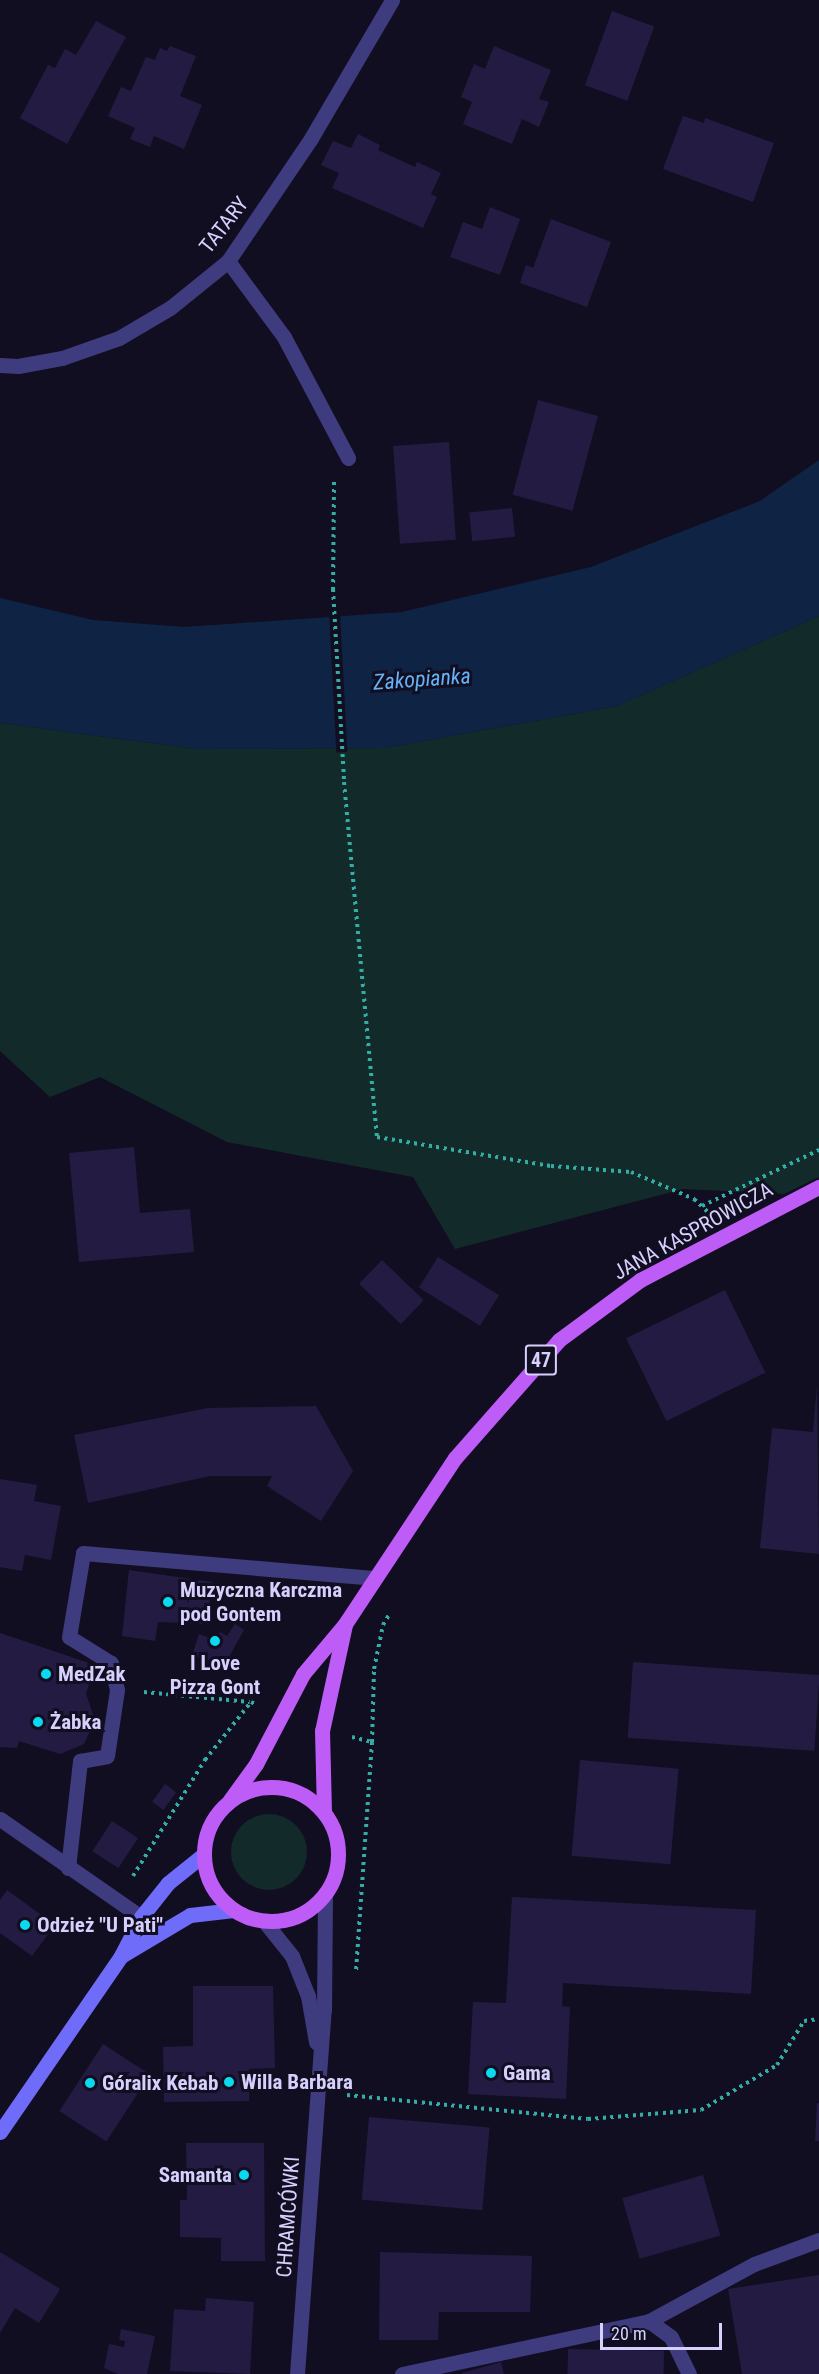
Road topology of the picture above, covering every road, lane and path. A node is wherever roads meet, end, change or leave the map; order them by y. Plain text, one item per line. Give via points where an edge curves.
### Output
1 (392, 0) edge
2 (228, 261) junction
3 (0, 365) edge
4 (348, 458) dead end
5 (333, 589) dead end
6 (819, 1150) edge
7 (819, 1187) edge
8 (702, 1206) junction
9 (731, 1232) junction
10 (374, 1578) junction
11 (395, 1606) dead end
12 (345, 1624) junction
13 (117, 1690) junction
14 (251, 1702) junction
15 (278, 1718) junction
16 (322, 1731) junction
17 (372, 1742) junction
18 (230, 1800) junction
19 (324, 1812) junction
20 (0, 1819) edge
21 (203, 1855) junction
22 (68, 1869) junction
23 (326, 1894) junction
24 (116, 1902) junction
25 (234, 1910) junction
26 (141, 1917) junction
27 (264, 1921) junction
28 (121, 1956) junction
29 (356, 1977) dead end
30 (819, 2019) edge
31 (319, 2063) junction
32 (348, 2083) dead end
33 (347, 2095) junction
34 (347, 2106) dead end
35 (0, 2132) edge
36 (819, 2240) edge
37 (649, 2321) junction
38 (297, 2374) edge
39 (402, 2374) edge
40 (689, 2374) edge

1 - 2 street, TATARY via 310,140
2 - 3 street, TATARY via 170,308 119,338 62,358 18,366
2 - 4 street via 284,337
5 - 8 path via 344,782 377,1137 551,1166 631,1172
6 - 8 path
7 - 9 main road, JANA KASPROWICZA / 47
8 - 9 path
9 - 10 main road, JANA KASPROWICZA / 47 via 640,1280 559,1340 454,1458
10 - 12 main road, JANA KASPROWICZA / 47
10 - 13 street via 83,1553 69,1637 111,1663
11 - 17 path via 383,1625 374,1668
12 - 15 main road, JANA KASPROWICZA / 47 via 303,1674
12 - 16 main road, JANA KASPROWICZA / 47
13 - 14 path
13 - 22 street via 107,1756 80,1761
14 - 15 path
14 - 24 path via 205,1760
15 - 18 main road, JANA KASPROWICZA / 47 via 256,1764
16 - 17 path
16 - 19 main road, JANA KASPROWICZA / 47
17 - 29 path
18 - 19 main road, 47 via 245,1791 279,1787 296,1791
18 - 21 main road, 47 via 210,1824
19 - 23 main road, 47 via 338,1844 334,1878
20 - 22 street
21 - 25 main road, 47 via 212,1887
21 - 26 main road via 168,1883
22 - 24 street
23 - 27 main road, 47 via 298,1916
23 - 31 street, CHRAMCÓWKI
24 - 26 street
25 - 27 main road, 47
25 - 28 main road via 190,1915
26 - 28 main road
27 - 31 street, CHRAMCÓWKI via 292,1956 308,1996
28 - 35 main road
30 - 33 path via 804,2021 777,2065 701,2110 588,2120
31 - 38 street, CHRAMCÓWKI
32 - 33 path
33 - 34 path
36 - 37 street via 754,2264
37 - 39 street
37 - 40 street via 671,2337

